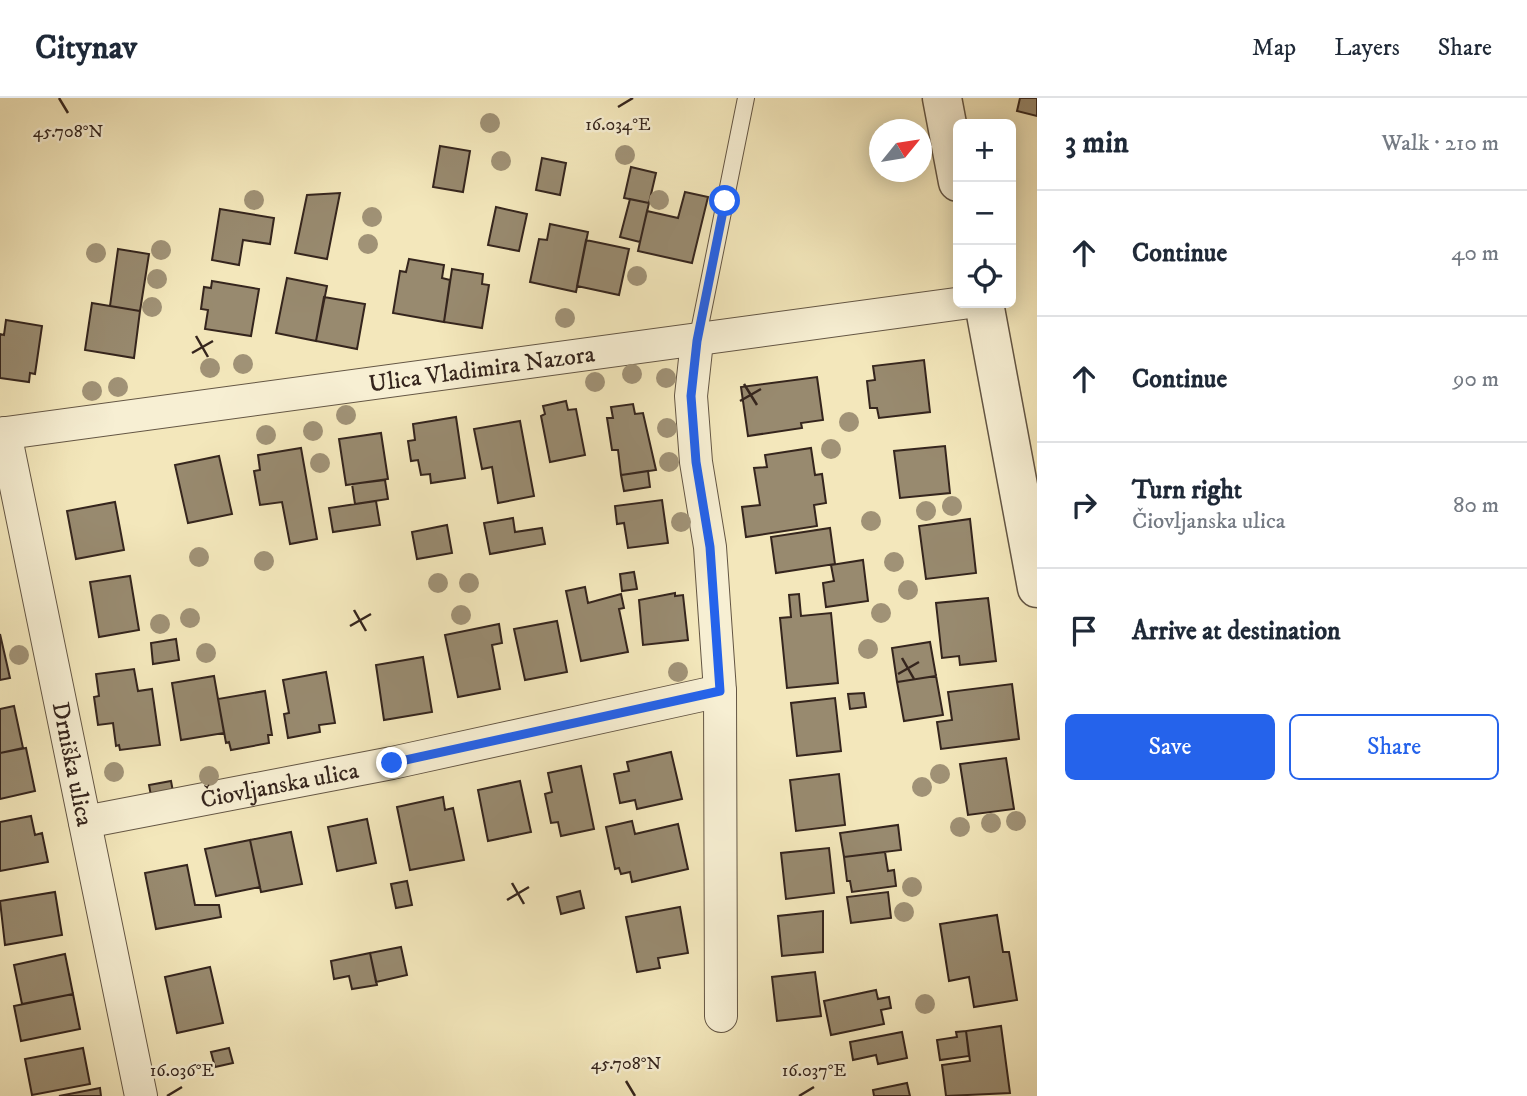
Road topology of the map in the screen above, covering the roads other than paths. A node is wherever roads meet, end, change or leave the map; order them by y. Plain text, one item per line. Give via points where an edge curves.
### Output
1 (746, 98) edge
2 (942, 98) edge
3 (953, 156) edge
4 (953, 304) edge
5 (985, 308) edge
6 (697, 341) junction
7 (3, 434) edge
8 (1037, 588) edge
9 (720, 691) junction
10 (85, 822) junction
11 (721, 1016) dead end
12 (141, 1096) edge

1 - 6 lane
2 - 3 street
4 - 6 street, Ulica Vladimira Nazora
5 - 8 street
6 - 7 street, Ulica Vladimira Nazora
6 - 9 street via 692,409 711,558
7 - 10 street, Drniška ulica
9 - 10 street, Čiovljanska ulica via 392,763
9 - 11 street
10 - 12 street, Drniška ulica

